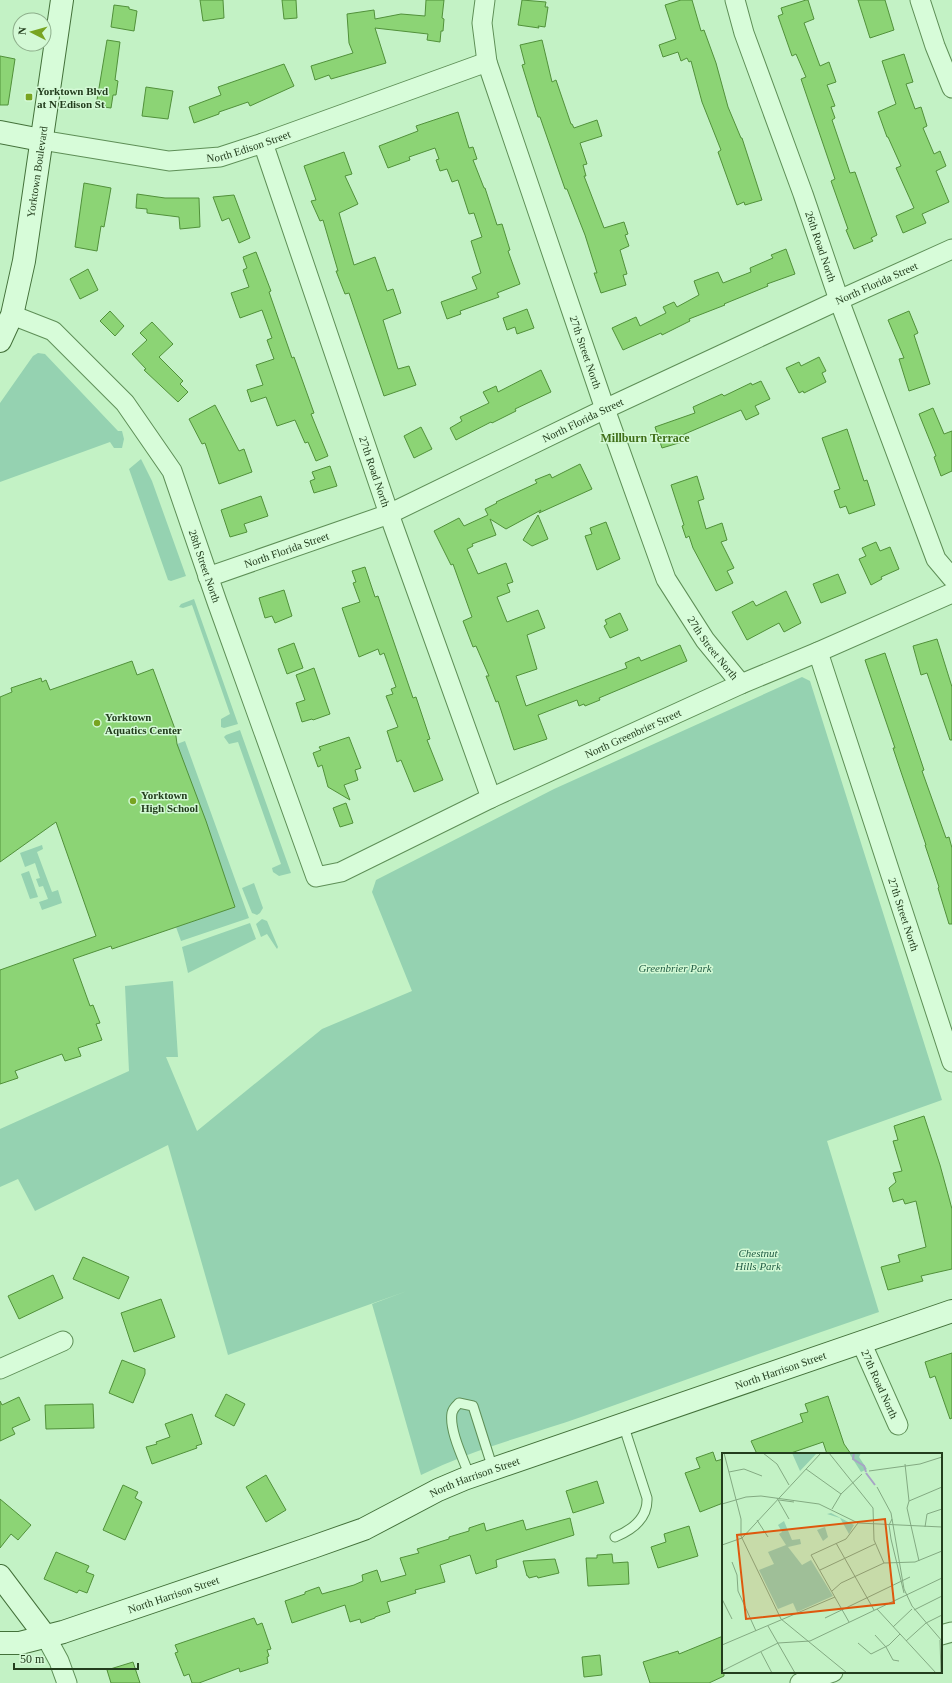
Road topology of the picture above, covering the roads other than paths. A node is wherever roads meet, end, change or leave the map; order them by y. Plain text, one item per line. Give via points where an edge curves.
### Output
1 (62, 0) edge
2 (485, 0) edge
3 (735, 0) edge
4 (920, 0) edge
5 (487, 62) junction
6 (952, 88) edge
7 (0, 132) edge
8 (41, 140) junction
9 (263, 143) junction
10 (952, 249) edge
11 (839, 300) junction
12 (12, 315) junction
13 (0, 341) edge
14 (605, 409) junction
15 (389, 514) junction
16 (208, 577) junction
17 (952, 578) edge
18 (952, 593) edge
19 (818, 652) junction
20 (740, 684) junction
21 (491, 798) junction
22 (316, 877) joint
23 (952, 1062) edge
24 (952, 1311) edge
25 (63, 1341) dead end
26 (862, 1342) junction
27 (0, 1369) edge
28 (623, 1424) junction
29 (898, 1425) dead end
30 (494, 1469) junction
31 (470, 1477) junction
32 (615, 1537) dead end
33 (0, 1576) edge
34 (952, 1632) edge
35 (942, 1635) edge
36 (46, 1637) junction
37 (0, 1643) edge
38 (830, 1673) edge
39 (67, 1683) edge
40 (800, 1683) edge

1 - 8 street, Yorktown Boulevard
2 - 5 street, 27th Street North via 482,23
3 - 11 street, 26th Road North via 744,33
4 - 6 street
5 - 9 street, North Edison Street
5 - 14 street, 27th Street North
7 - 8 street, North Edison Street
8 - 9 street, North Edison Street via 169,161 220,157
8 - 12 street, Yorktown Boulevard via 24,261
9 - 15 street, 27th Road North
10 - 11 street, North Florida Street
11 - 14 street, North Florida Street
11 - 17 street, 26th Road North via 936,559
12 - 13 street, Yorktown Boulevard
12 - 16 street, 28th Street North via 53,331 125,403 172,470
14 - 15 street, North Florida Street
14 - 20 street, 27th Street North via 666,579 705,640
15 - 16 street, North Florida Street
15 - 21 street, 27th Road North
16 - 22 street, 28th Street North
18 - 19 street, North Greenbrier Street
19 - 20 street, North Greenbrier Street
19 - 23 street, 27th Street North
20 - 21 street, North Greenbrier Street
21 - 22 street, North Greenbrier Street via 341,872
24 - 26 street, North Harrison Street
25 - 27 street
26 - 28 street, North Harrison Street
26 - 29 street, 27th Road North
28 - 30 street, North Harrison Street
28 - 32 lane via 647,1505 637,1525
30 - 31 street, North Harrison Street
30 - 31 lane via 473,1406 459,1403 452,1414 453,1427
31 - 36 street, North Harrison Street via 438,1490 364,1529
33 - 36 street
34 - 35 street
36 - 37 street, North Harrison Street via 20,1643
36 - 39 street
38 - 40 street

